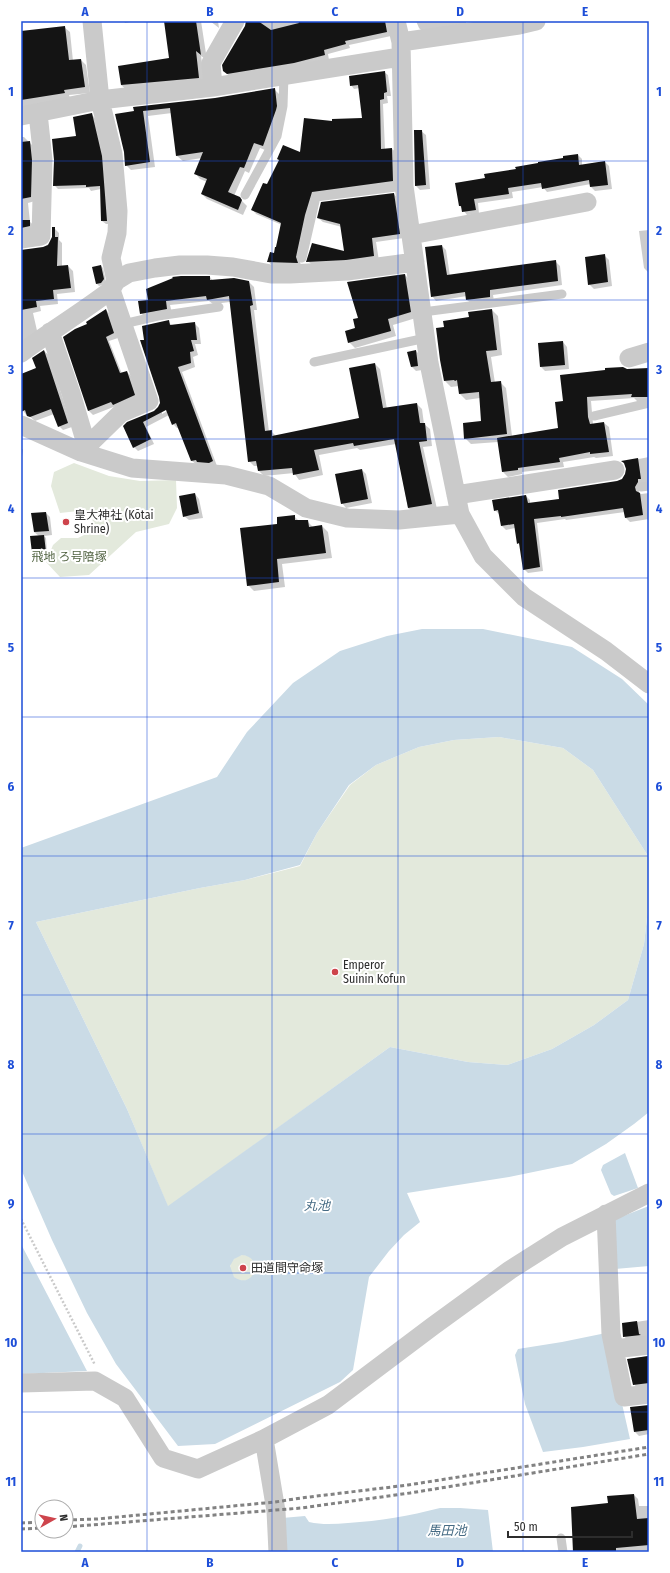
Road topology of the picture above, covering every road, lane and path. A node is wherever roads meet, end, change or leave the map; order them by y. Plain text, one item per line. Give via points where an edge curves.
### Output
1 (92, 21) edge
2 (234, 21) edge
3 (396, 21) edge
4 (536, 21) edge
5 (401, 49) junction
6 (284, 75) junction
7 (213, 86) junction
8 (100, 100) junction
9 (30, 114) edge
10 (404, 186) junction
11 (245, 195) dead end
12 (587, 202) dead end
13 (411, 235) junction
14 (21, 239) edge
15 (302, 258) dead end
16 (415, 262) junction
17 (114, 286) junction
18 (562, 294) dead end
19 (218, 308) dead end
20 (423, 312) junction
21 (123, 324) junction
22 (50, 332) junction
23 (426, 338) junction
24 (649, 352) edge
25 (21, 353) edge
26 (628, 358) dead end
27 (314, 362) dead end
28 (649, 403) edge
29 (594, 416) dead end
30 (21, 425) edge
31 (84, 450) junction
32 (615, 470) dead end
33 (456, 495) junction
34 (460, 514) junction
35 (649, 684) edge
36 (649, 1193) edge
37 (606, 1214) junction
38 (21, 1219) edge
39 (649, 1345) edge
40 (614, 1349) junction
41 (21, 1383) edge
42 (100, 1384) junction
43 (649, 1394) edge
44 (264, 1439) junction
45 (561, 1538) dead end
46 (278, 1552) edge
47 (562, 1552) edge

1 - 8 street
2 - 7 street via 211,63
3 - 5 street
4 - 5 street
5 - 6 street
5 - 10 street
6 - 7 street
6 - 11 lane via 283,106 277,136
7 - 8 street
8 - 9 street
8 - 17 street via 113,154 118,211 117,233 111,258
9 - 14 street via 44,160 41,236
10 - 13 street
10 - 15 lane via 316,197
12 - 13 street
13 - 16 street
16 - 17 street via 347,271 290,274 271,274 220,266 180,265 129,273
16 - 20 street
17 - 21 street
17 - 22 street via 79,314
18 - 20 lane
19 - 21 lane via 158,316
20 - 23 street
21 - 31 street via 149,401 121,414
22 - 25 street
22 - 31 street via 71,393
23 - 27 lane
23 - 33 street
24 - 26 street
28 - 29 lane
30 - 31 street
31 - 34 street via 132,468 226,475 270,486 306,508 347,518 399,520
32 - 33 street
33 - 34 street
34 - 35 street via 483,556 524,597 606,651
36 - 37 street
37 - 40 street via 611,1334
37 - 44 street via 562,1237 510,1270 328,1405
38 - 42 path via 100,1373
39 - 40 street
40 - 43 street via 624,1397
41 - 42 street via 95,1380
42 - 44 street via 125,1398 163,1458 198,1469
44 - 46 street via 276,1510
45 - 47 lane

